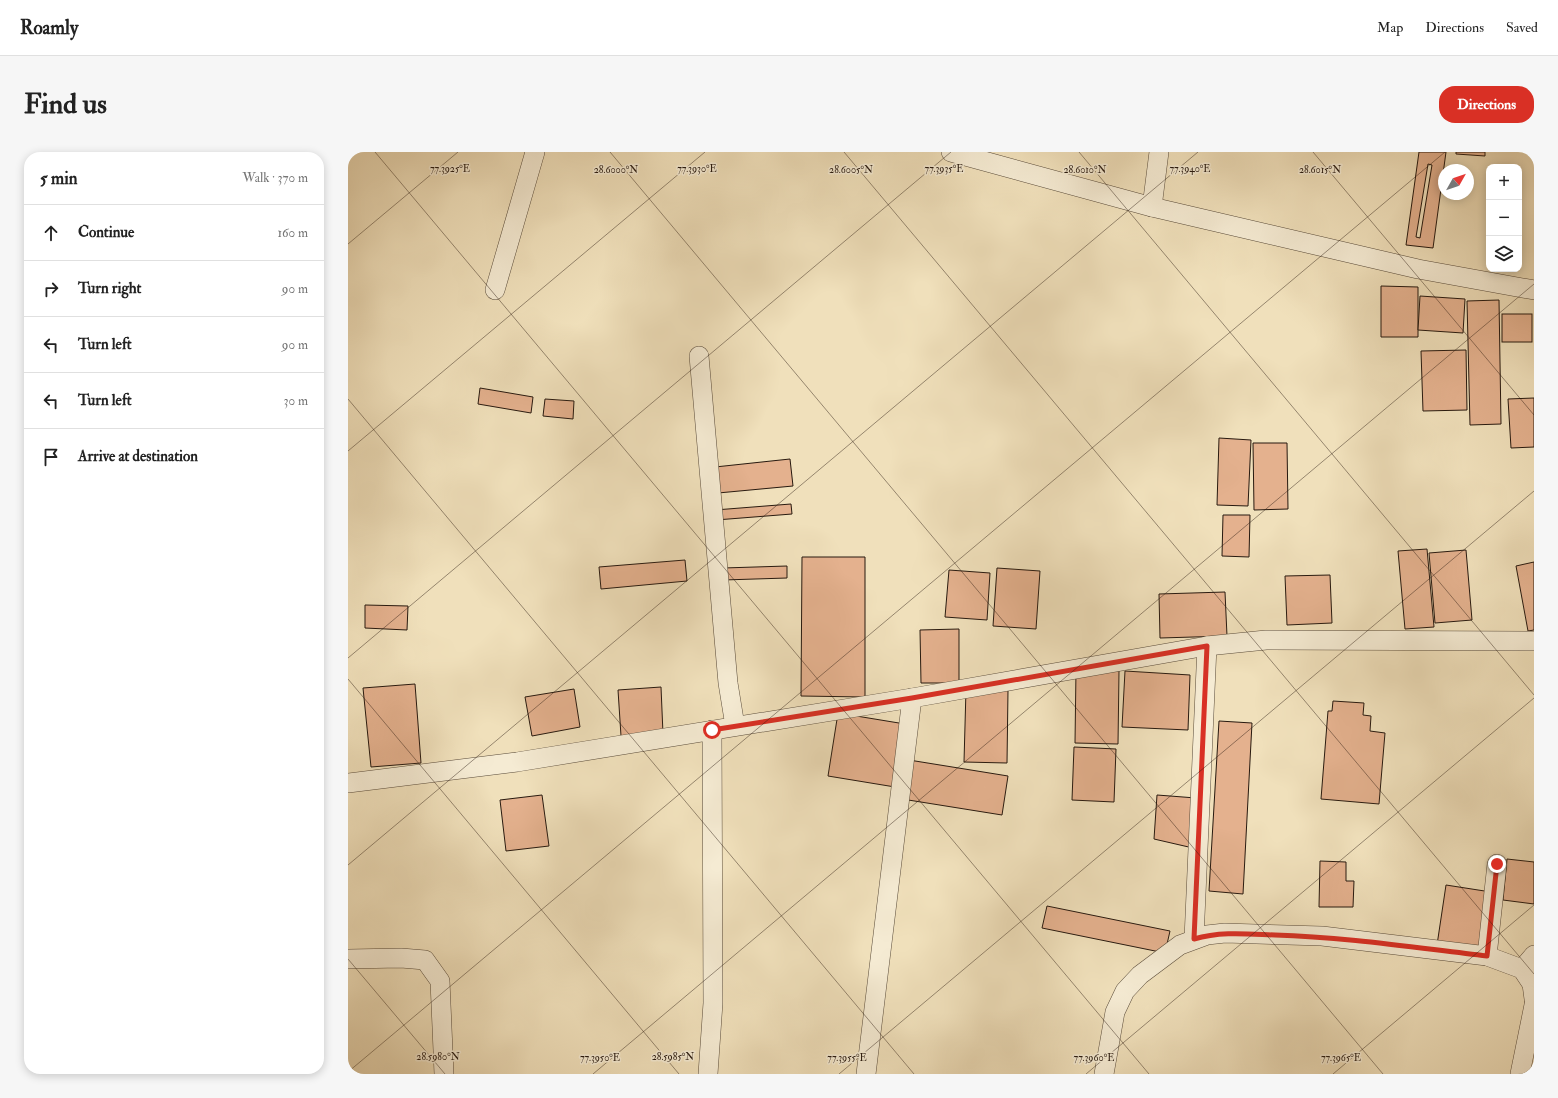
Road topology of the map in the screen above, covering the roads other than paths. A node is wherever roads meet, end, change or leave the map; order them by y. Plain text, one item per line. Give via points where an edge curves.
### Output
1 (535, 152) edge
2 (951, 152) edge
3 (1159, 152) edge
4 (1152, 207) junction
5 (495, 290) dead end
6 (1534, 290) edge
7 (698, 356) dead end
8 (1534, 641) edge
9 (1207, 646) junction
10 (912, 698) junction
11 (736, 726) junction
12 (712, 730) junction
13 (348, 783) edge
14 (1497, 864) dead end
15 (1194, 939) junction
16 (1487, 956) junction
17 (348, 959) edge
18 (1528, 962) edge
19 (1534, 999) edge
20 (1534, 1005) edge
21 (444, 1074) edge
22 (708, 1074) edge
23 (866, 1074) edge
24 (1104, 1074) edge
25 (1520, 1074) edge

1 - 5 street
2 - 4 street
3 - 4 street
4 - 6 street via 1418,269
7 - 11 street via 728,683
8 - 9 street via 1266,640
9 - 10 street
9 - 15 street
10 - 11 street
10 - 23 street
11 - 12 street
12 - 13 street via 517,762
12 - 22 street via 713,1003
14 - 16 street
15 - 16 street via 1225,933 1322,936
15 - 24 street via 1180,945 1140,975 1125,991 1114,1012
16 - 18 street
17 - 21 street via 425,960 440,981
18 - 19 street
20 - 25 street

